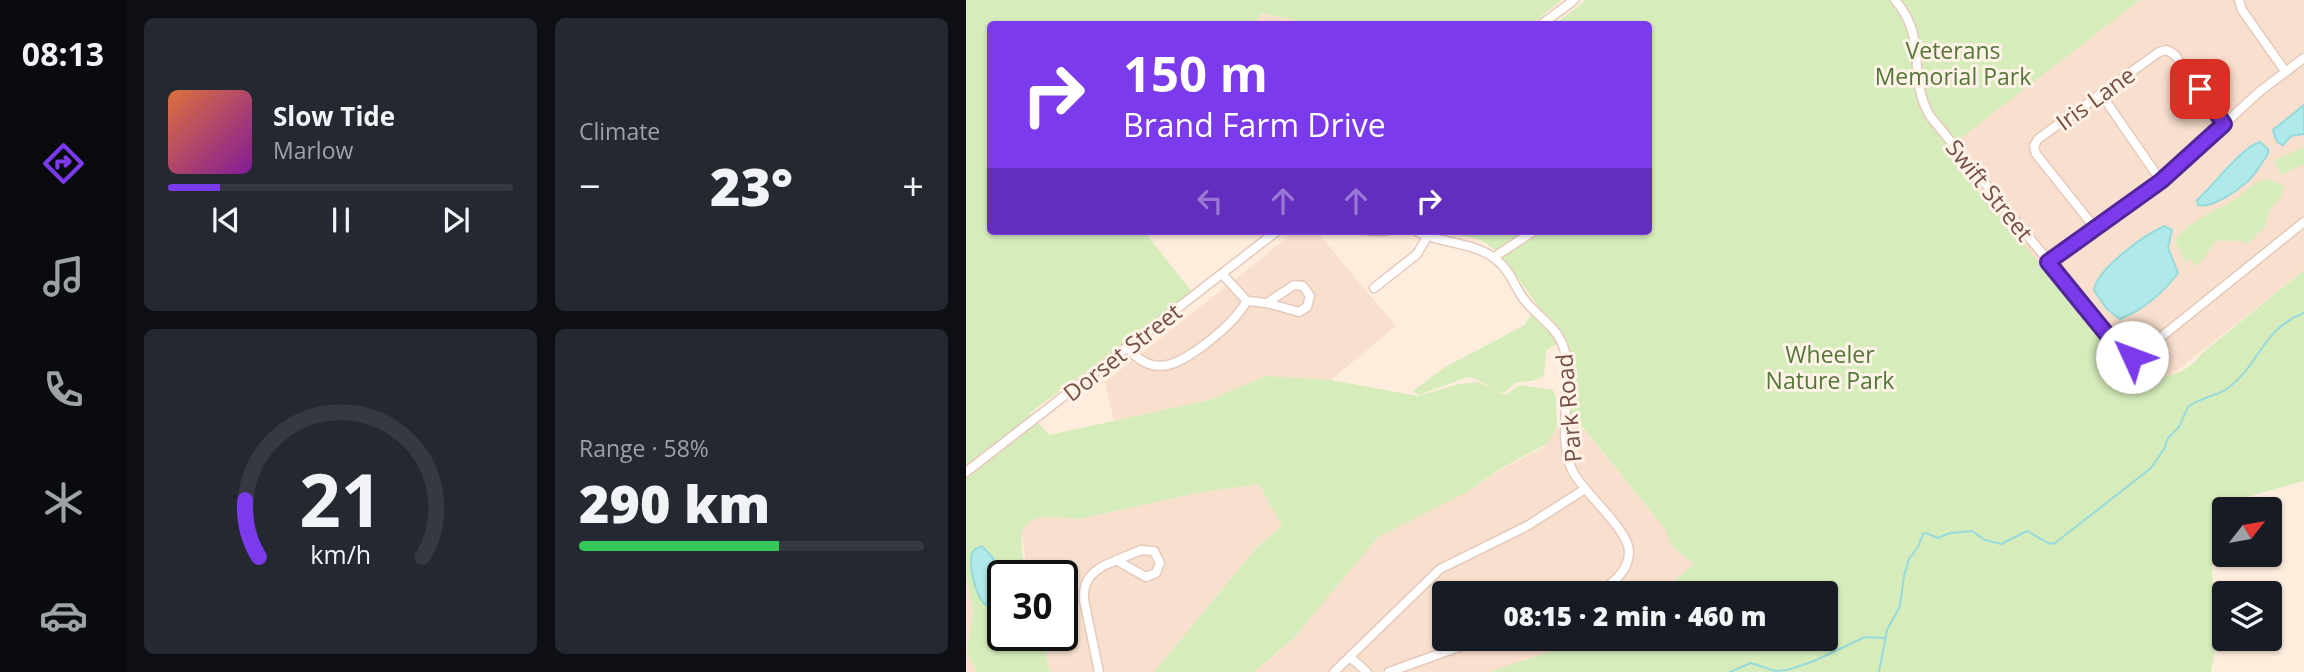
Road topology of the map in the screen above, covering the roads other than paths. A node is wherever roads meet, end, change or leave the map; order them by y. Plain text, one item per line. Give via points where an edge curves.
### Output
1 (1574, 0) edge
2 (1895, 0) edge
3 (2239, 0) edge
4 (1546, 21) edge
5 (2304, 58) edge
6 (2285, 71) junction
7 (2101, 93) junction
8 (2224, 124) junction
9 (2161, 181) junction
10 (2304, 222) edge
11 (2095, 228) junction
12 (1272, 235) edge
13 (1423, 235) edge
14 (1528, 235) edge
15 (1427, 237) junction
16 (1494, 257) junction
17 (2048, 262) junction
18 (1223, 274) junction
19 (1374, 288) dead end
20 (1247, 301) junction
21 (1267, 303) junction
22 (1128, 348) junction
23 (966, 472) edge
24 (1585, 489) junction
25 (1116, 561) junction
26 (1613, 581) edge
27 (1448, 651) edge
28 (1350, 657) junction
29 (1098, 672) edge
30 (1334, 672) edge
31 (1367, 672) edge
32 (1389, 672) edge

1 - 4 street
2 - 17 street, Swift Street via 1914,34 1918,89 1930,116
3 - 6 street
5 - 6 street
6 - 8 street
7 - 8 street, Iris Lane via 2167,50
7 - 9 street
7 - 11 street, Iris Lane via 2034,146
8 - 9 street
9 - 11 street
10 - 17 street, Swift Street via 2132,357 2122,353
11 - 17 street
12 - 18 street, Dorset Street
13 - 15 street
14 - 16 street
15 - 16 street
15 - 19 street via 1417,254
16 - 24 street, Park Road via 1563,345 1567,452
18 - 20 street
18 - 22 street, Dorset Street
20 - 21 street
20 - 22 street via 1231,324 1179,363 1151,365
21 - 21 street via 1299,312 1307,307 1310,296 1303,286 1294,285
22 - 23 street, Dorset Street
24 - 26 street, Park Road via 1629,549 1624,569
24 - 28 street via 1527,526 1440,569
25 - 25 street via 1147,549 1156,553 1160,563 1156,573 1146,577
25 - 29 street via 1092,573 1084,588
27 - 32 street
28 - 30 street
28 - 31 street

